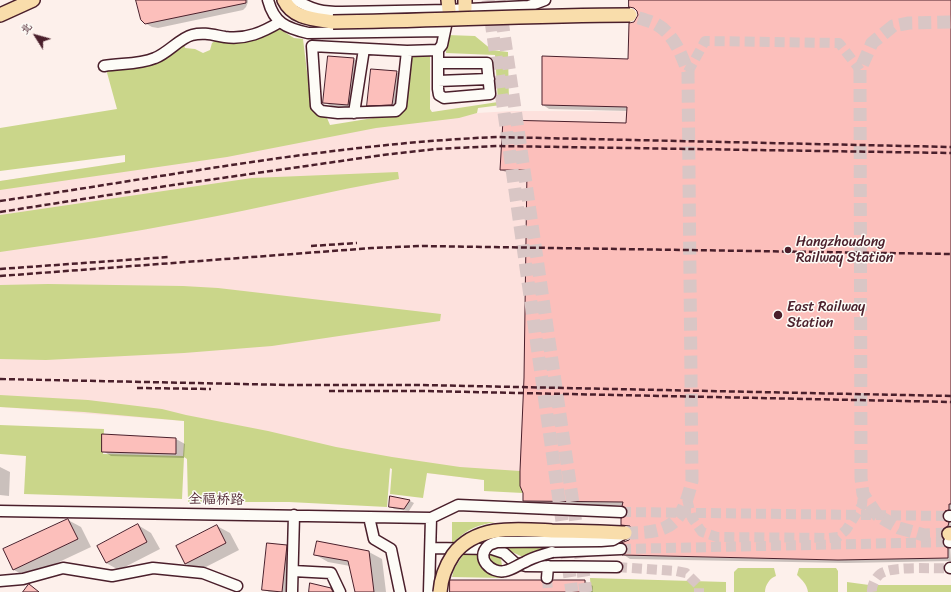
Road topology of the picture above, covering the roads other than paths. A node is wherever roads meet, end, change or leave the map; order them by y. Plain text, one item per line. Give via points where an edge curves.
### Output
1 (33, 0) edge
2 (268, 0) edge
3 (284, 0) edge
4 (296, 0) edge
5 (545, 0) edge
6 (465, 4) edge
7 (449, 5) edge
8 (0, 15) edge
9 (630, 15) tunnel mouth
10 (280, 22) junction
11 (444, 31) junction
12 (364, 49) junction
13 (438, 50) junction
14 (407, 51) junction
15 (438, 63) junction
16 (104, 66) dead end
17 (489, 79) junction
18 (438, 81) junction
19 (354, 113) junction
20 (0, 511) edge
21 (621, 512) tunnel mouth
22 (294, 515) junction
23 (369, 517) junction
24 (431, 518) junction
25 (625, 533) joint
26 (431, 548) junction
27 (621, 549) tunnel mouth
28 (548, 566) junction
29 (617, 567) tunnel mouth
30 (293, 571) junction
31 (547, 578) tunnel mouth
32 (0, 581) edge
33 (237, 586) dead end
34 (292, 592) edge
35 (340, 592) edge
36 (400, 592) edge
37 (429, 592) edge
38 (440, 592) edge

1 - 8 main road
2 - 10 street via 272,12
3 - 9 main road, bridge via 296,14 333,22
4 - 7 street via 310,8 326,12
5 - 6 street via 529,6
6 - 7 street
7 - 11 street
10 - 11 street via 293,30 308,33
10 - 16 street via 263,32 236,38 201,33 189,36 156,58 128,65
11 - 13 street via 442,45
12 - 14 street
12 - 19 street
12 - 19 street via 312,46 316,106 321,111
13 - 14 street
13 - 15 street
14 - 19 street via 401,106 396,111
15 - 17 street via 487,63
15 - 18 street
17 - 18 street
17 - 18 street via 490,94 444,98 439,95
20 - 22 street, 全福桥路
21 - 24 street via 458,505
22 - 23 street, 全福桥路
22 - 30 street
23 - 24 street, 全福桥路
23 - 36 street via 374,539 391,548
24 - 26 street
25 - 27 street, bridge via 614,540 601,541 497,542 488,546 483,556 489,568 498,572 552,552
25 - 38 main road, bridge via 512,529 487,532 473,537 456,552 443,574
26 - 28 street via 492,549 526,566
26 - 37 street
28 - 29 street
28 - 31 street
30 - 34 street
30 - 35 street via 331,573
32 - 33 street via 23,579 63,568 112,576 153,568 203,573

